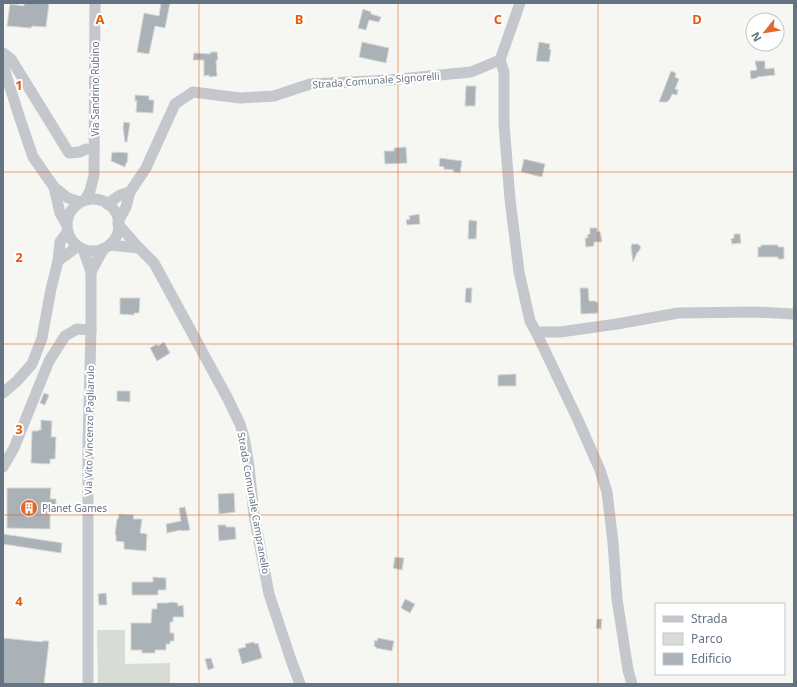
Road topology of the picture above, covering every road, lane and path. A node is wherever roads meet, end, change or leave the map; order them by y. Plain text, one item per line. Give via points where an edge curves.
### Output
1 (96, 3) edge
2 (520, 3) edge
3 (3, 53) edge
4 (500, 60) junction
5 (3, 65) edge
6 (86, 149) dead end
7 (94, 175) junction
8 (54, 187) junction
9 (130, 192) junction
10 (83, 201) junction
11 (106, 203) junction
12 (118, 223) junction
13 (67, 228) junction
14 (107, 246) junction
15 (81, 248) junction
16 (139, 248) junction
17 (58, 261) junction
18 (91, 272) junction
19 (794, 314) edge
20 (91, 330) junction
21 (536, 332) junction
22 (17, 381) junction
23 (3, 384) edge
24 (3, 393) edge
25 (3, 467) edge
26 (88, 684) edge
27 (300, 684) edge
28 (632, 684) edge

1 - 7 street, Via Sandrino Rubino
2 - 4 street
3 - 6 street via 12,59 69,153
4 - 9 street, Strada Comunale Signorelli via 471,72 310,84 274,96 240,98 193,92 175,104 146,168
4 - 21 street via 504,72 504,124 509,192 519,272 530,321
5 - 8 street via 33,157
7 - 10 street, Via Sandrino Rubino via 90,191
7 - 11 street, Via Sandrino Rubino
8 - 10 street via 68,198
8 - 13 street via 60,213
9 - 11 street
9 - 12 street, Strada Comunale Signorelli
10 - 11 street via 92,199
10 - 13 street via 71,212
11 - 12 street via 116,215
12 - 14 street via 114,239
12 - 16 street, Strada Comunale Campranello
13 - 15 street via 73,242
13 - 17 street via 60,242
14 - 15 street via 90,251
14 - 16 street
14 - 18 street, Via Vito Vincenzo Pagliarulo
15 - 17 street
15 - 18 street, Via Vito Vincenzo Pagliarulo
16 - 27 street, Strada Comunale Campranello via 154,263 240,424 269,594
17 - 22 street via 42,338 32,364
18 - 20 street, Via Vito Vincenzo Pagliarulo
19 - 21 street via 678,312 617,324 560,332
20 - 25 street via 77,329 65,336 49,362 14,448
20 - 26 street, Via Vito Vincenzo Pagliarulo via 88,443
21 - 28 street via 578,420 607,492 617,599
22 - 23 street
22 - 24 street

